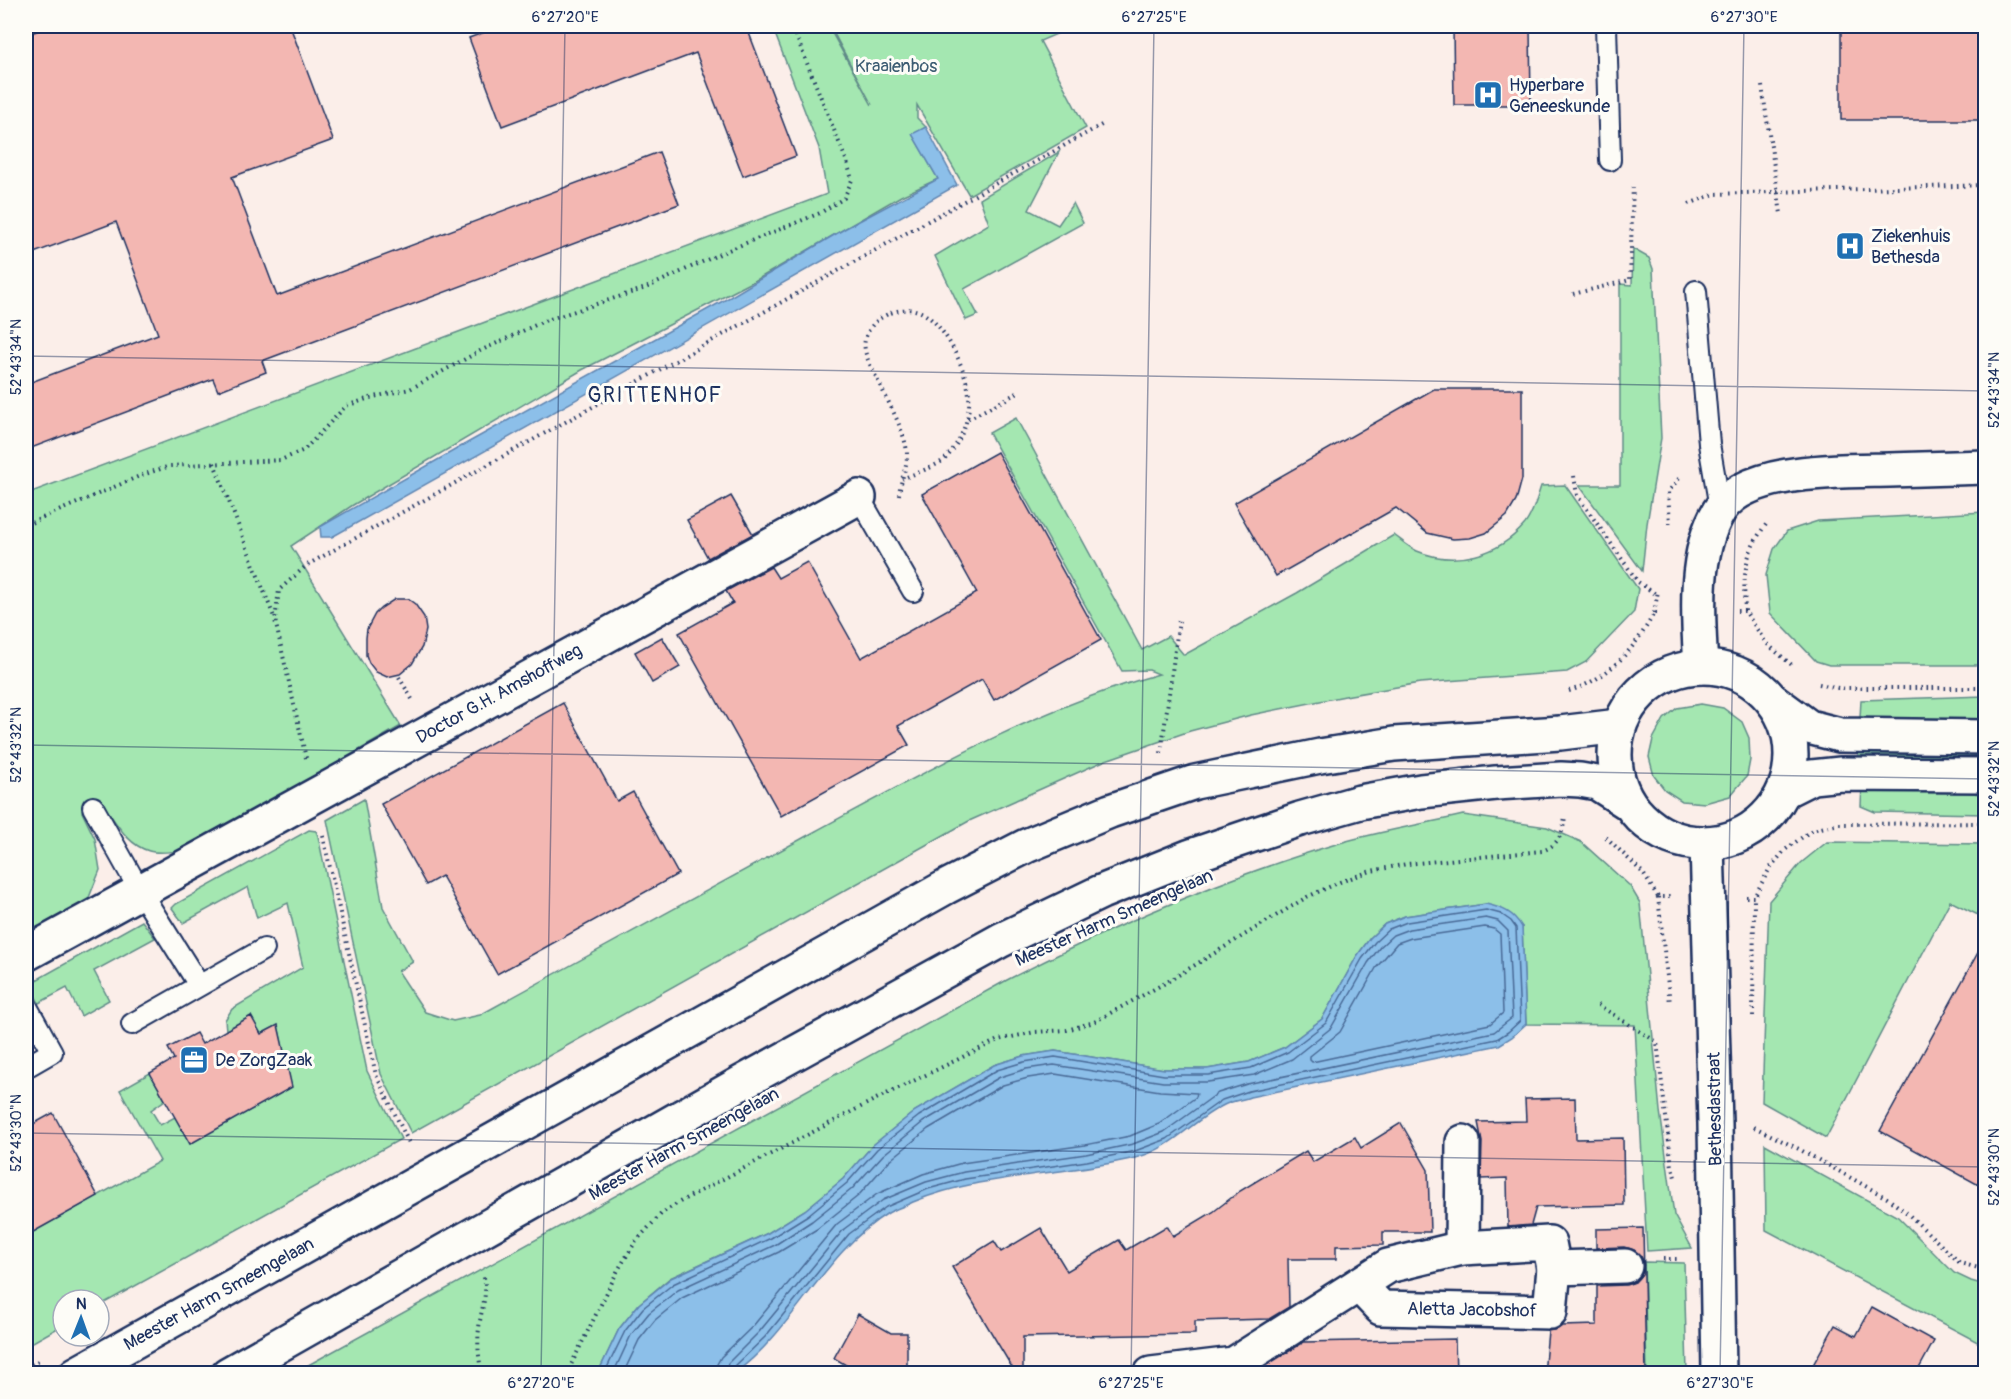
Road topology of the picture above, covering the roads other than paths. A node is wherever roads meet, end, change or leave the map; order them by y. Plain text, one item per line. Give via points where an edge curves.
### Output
1 (1606, 26) edge
2 (1610, 160) road end
3 (1696, 291) dead end
4 (1986, 467) edge
5 (859, 497) joint
6 (1720, 508) junction
7 (912, 591) dead end
8 (1701, 667) junction
9 (1772, 700) junction
10 (1619, 726) junction
11 (1986, 737) edge
12 (1986, 775) edge
13 (1784, 791) junction
14 (1628, 803) junction
15 (93, 807) dead end
16 (1707, 844) junction
17 (140, 891) junction
18 (264, 949) dead end
19 (26, 954) edge
20 (199, 985) junction
21 (26, 1005) edge
22 (132, 1024) dead end
23 (26, 1066) edge
24 (1463, 1142) dead end
25 (1462, 1248) junction
26 (1625, 1266) road end
27 (1554, 1268) junction
28 (1359, 1285) junction
29 (1234, 1369) edge
30 (76, 1374) edge
31 (228, 1374) edge
32 (1151, 1374) edge
33 (1719, 1374) edge

1 - 2 lane
3 - 6 lane via 1709,444
4 - 6 street via 1787,475 1745,489
5 - 7 lane
5 - 17 street, Doctor G.H. Amshoffweg
6 - 8 street via 1708,531 1703,555 1698,612
8 - 9 street via 1728,671 1752,682
8 - 10 street via 1675,671 1651,683 1632,702
9 - 11 street via 1809,727 1840,735
9 - 13 street via 1791,744 1791,768
10 - 14 street via 1614,753 1617,779
10 - 30 street, Meester Harm Smeengelaan via 1394,744 1260,767 1195,782 1026,846 946,887
12 - 13 street via 1841,774 1812,777
13 - 16 street via 1766,818 1739,837
14 - 16 street via 1648,826 1676,840
14 - 31 street, Meester Harm Smeengelaan via 1597,783 1580,780 1421,791 1360,802 1300,819 1101,892 1001,940 741,1083
15 - 17 lane
16 - 33 street, Bethesdastraat
17 - 19 street, Doctor G.H. Amshoffweg
17 - 20 lane
18 - 20 lane
20 - 22 lane
21 - 23 lane via 51,1052
24 - 25 street
25 - 27 street, Aletta Jacobshof via 1549,1244
25 - 28 street, Aletta Jacobshof via 1388,1266
26 - 27 street
27 - 28 street, Aletta Jacobshof via 1550,1312 1381,1308
28 - 29 street, Aletta Jacobshof
29 - 32 street, Aletta Jacobshof

